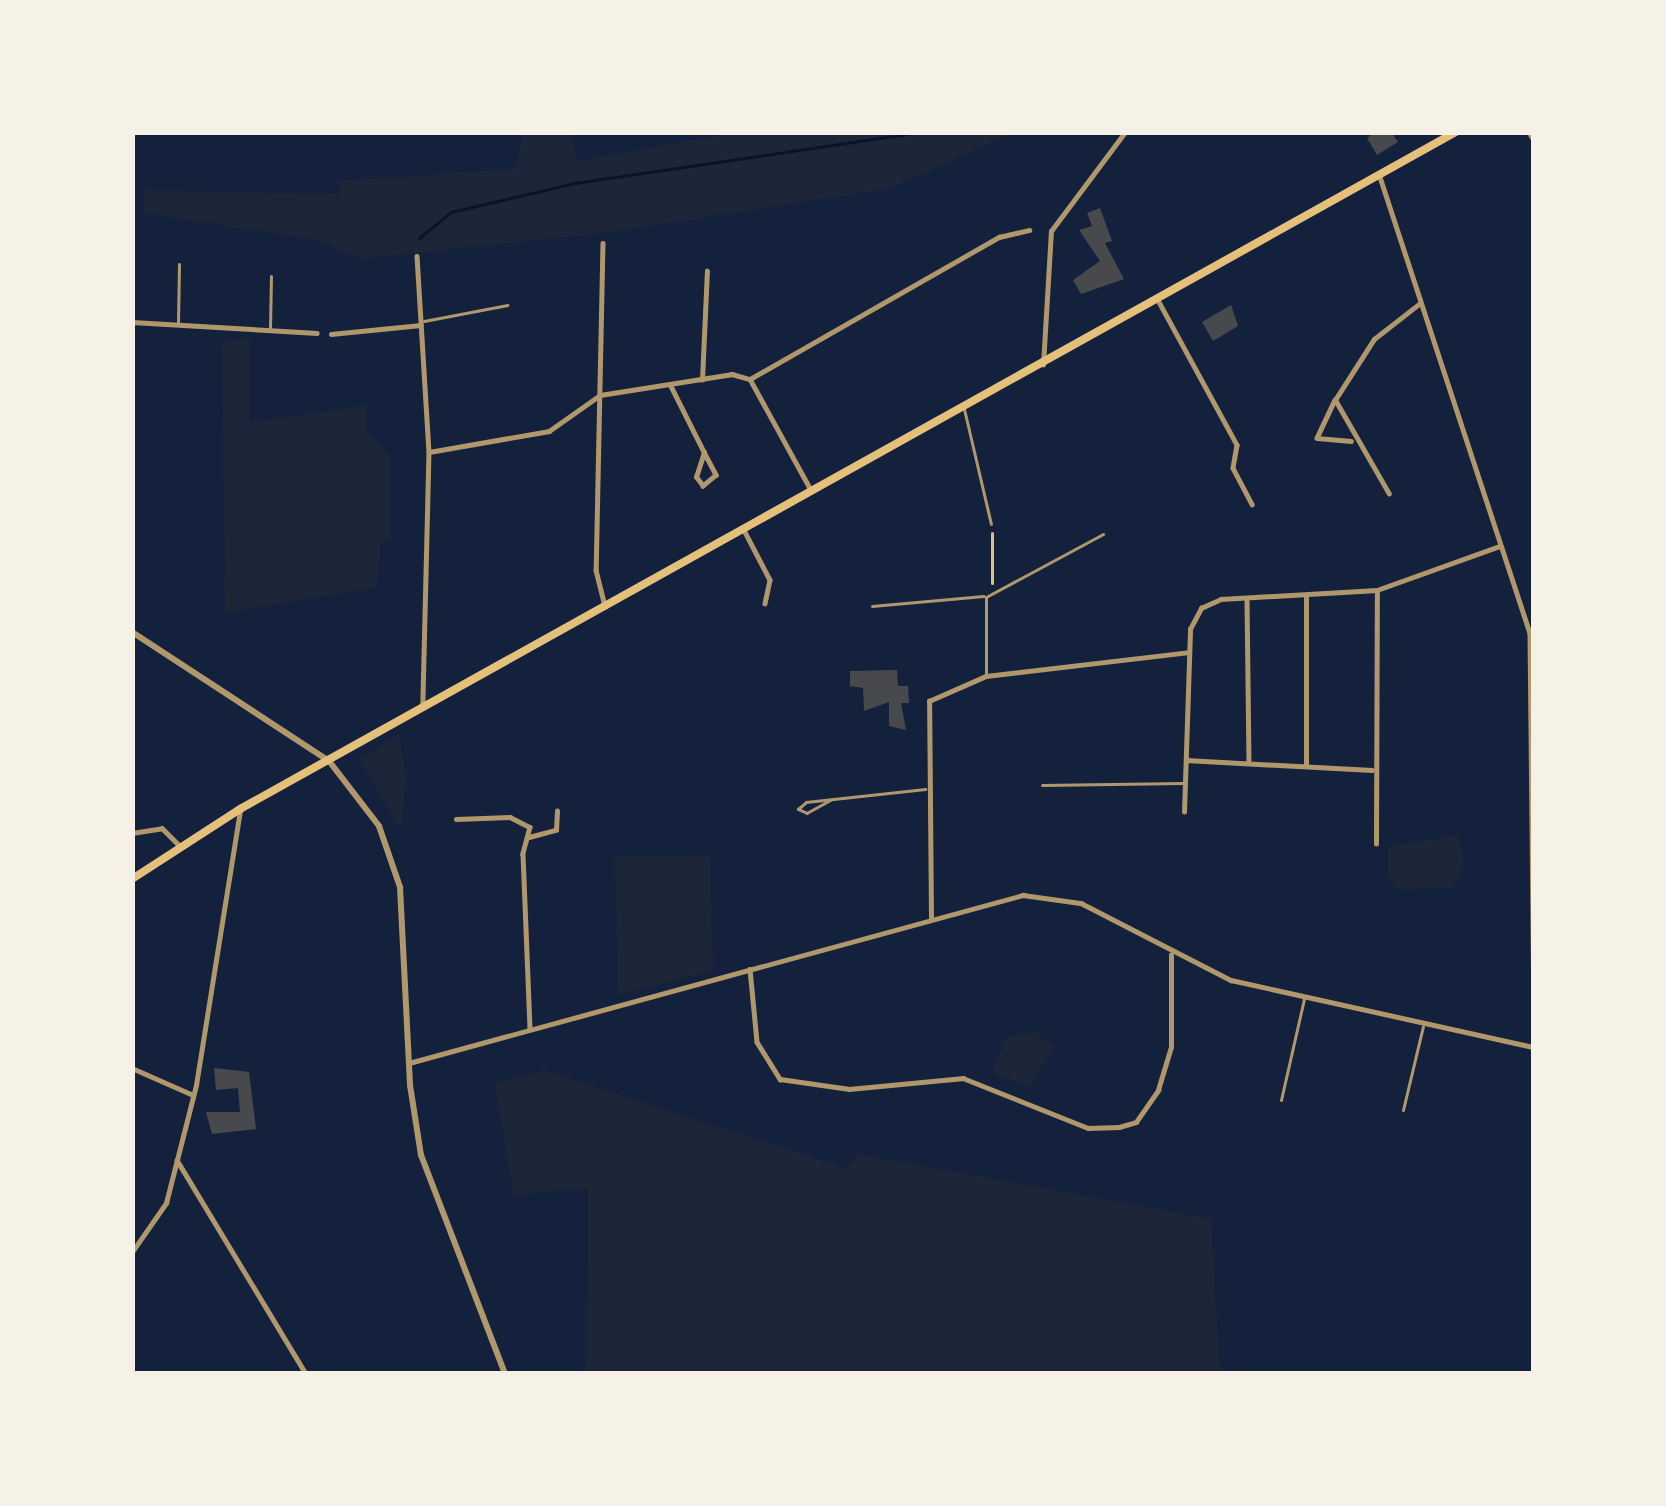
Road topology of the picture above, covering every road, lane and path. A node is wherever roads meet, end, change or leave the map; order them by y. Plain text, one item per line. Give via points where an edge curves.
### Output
1 (1125, 132) edge
2 (1456, 132) edge
3 (1529, 132) edge
4 (1534, 140) edge
5 (1380, 178) junction
6 (1029, 230) dead end
7 (603, 244) dead end
8 (417, 256) dead end
9 (179, 264) dead end
10 (707, 271) dead end
11 (271, 276) dead end
12 (1158, 300) junction
13 (1420, 304) junction
14 (507, 305) dead end
15 (132, 322) edge
16 (178, 322) junction
17 (424, 323) junction
18 (270, 328) junction
19 (317, 333) dead end
20 (331, 334) dead end
21 (1042, 364) junction
22 (750, 379) junction
23 (702, 380) junction
24 (671, 386) junction
25 (600, 395) junction
26 (1335, 400) junction
27 (964, 408) junction
28 (1351, 441) junction
29 (429, 452) junction
30 (704, 452) junction
31 (812, 492) junction
32 (1389, 494) dead end
33 (1252, 504) dead end
34 (992, 524) joint
35 (744, 530) junction
36 (1102, 534) dead end
37 (1501, 545) junction
38 (1377, 590) junction
39 (992, 591) junction
40 (986, 597) junction
41 (1306, 597) junction
42 (1247, 599) junction
43 (1534, 599) edge
44 (1523, 600) junction
45 (765, 603) dead end
46 (872, 606) dead end
47 (605, 607) junction
48 (132, 632) edge
49 (1190, 652) junction
50 (986, 676) junction
51 (423, 708) junction
52 (1533, 750) edge
53 (1186, 760) junction
54 (1250, 760) junction
55 (329, 761) junction
56 (1306, 767) junction
57 (1373, 770) junction
58 (1183, 783) junction
59 (1042, 785) dead end
60 (925, 789) junction
61 (832, 799) junction
62 (240, 809) junction
63 (556, 812) dead end
64 (1184, 812) dead end
65 (456, 819) dead end
66 (132, 833) edge
67 (529, 837) junction
68 (1376, 844) dead end
69 (181, 847) junction
70 (1533, 874) edge
71 (132, 880) edge
72 (931, 918) junction
73 (1171, 955) junction
74 (750, 969) junction
75 (1534, 982) edge
76 (1534, 997) edge
77 (1304, 999) junction
78 (1423, 1026) junction
79 (530, 1028) junction
80 (1534, 1047) edge
81 (409, 1063) junction
82 (132, 1068) edge
83 (191, 1094) junction
84 (1281, 1100) dead end
85 (1403, 1110) dead end
86 (177, 1160) junction
87 (132, 1252) edge
88 (502, 1373) edge
89 (306, 1374) edge

1 - 21 street via 1051,231
2 - 5 main road
3 - 4 street
5 - 12 main road
5 - 13 street
6 - 22 street via 999,237
7 - 25 street
8 - 17 street
9 - 16 lane
10 - 23 street
11 - 18 lane
12 - 21 main road
12 - 33 street via 1237,445 1233,468
13 - 26 street via 1374,339
13 - 37 street
14 - 17 lane
15 - 16 street
16 - 18 street
17 - 20 street
17 - 29 street
18 - 19 street
21 - 27 main road
22 - 23 street
22 - 31 street
23 - 24 street
24 - 25 street
24 - 30 street
25 - 29 street via 548,431
25 - 47 street via 596,569
26 - 28 street
26 - 28 street via 1317,438
27 - 31 main road
27 - 34 lane
28 - 32 street
29 - 51 street
30 - 30 street via 716,476 704,486 696,477
31 - 35 main road
34 - 39 path
35 - 45 street via 770,580
35 - 47 main road
36 - 39 lane
37 - 38 street
37 - 44 street
38 - 41 street
38 - 57 street
39 - 40 lane
40 - 46 lane
40 - 50 lane
41 - 42 street
41 - 56 street
42 - 49 street via 1201,608
42 - 54 street
43 - 44 street
44 - 52 street
47 - 51 main road
48 - 55 street
49 - 50 street
49 - 53 street
50 - 60 street via 929,700
51 - 55 main road
52 - 70 street
53 - 54 street
53 - 58 street
54 - 56 street
55 - 62 main road
55 - 81 street via 379,826 396,866
56 - 57 street
57 - 68 street
58 - 59 lane
58 - 64 street
60 - 61 lane
60 - 72 street
61 - 61 lane via 807,813 798,809 806,802
62 - 69 main road
62 - 83 street
63 - 67 street via 556,830
65 - 67 street via 510,817 530,826
66 - 69 street via 162,828
67 - 79 street via 523,854
69 - 71 main road
70 - 75 street
72 - 73 street via 1003,898 1060,897
72 - 74 street
73 - 74 street via 1171,1047 1158,1090 1136,1122 1119,1127 1088,1128 963,1078 849,1089 780,1079 758,1042
73 - 77 street
74 - 79 street
75 - 76 street
77 - 78 street
77 - 84 lane
78 - 80 street
78 - 85 lane
79 - 81 street
81 - 88 street via 422,1155
82 - 83 street
83 - 86 street
86 - 87 street via 166,1203
86 - 89 street

